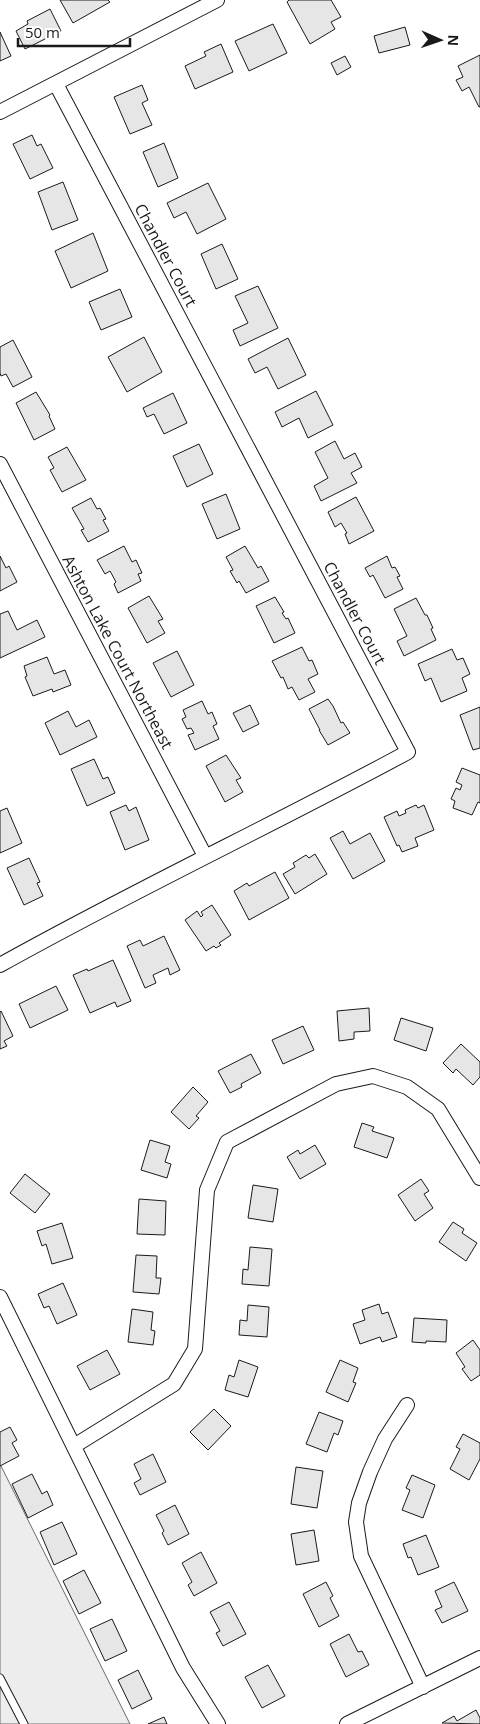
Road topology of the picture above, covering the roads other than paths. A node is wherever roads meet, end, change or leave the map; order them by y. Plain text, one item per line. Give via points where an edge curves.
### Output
1 (217, 0) edge
2 (56, 84) junction
3 (0, 112) edge
4 (0, 464) edge
5 (205, 856) junction
6 (1, 961) edge
7 (480, 1178) edge
8 (0, 1297) edge
9 (408, 1405) dead end
10 (74, 1446) junction
11 (480, 1658) edge
12 (0, 1678) edge
13 (423, 1687) junction
14 (24, 1724) edge
15 (218, 1724) edge
16 (347, 1724) edge

1 - 2 street
2 - 3 street
2 - 5 street, Chandler Court via 408,752
4 - 5 street, Ashton Lake Court Northeast
5 - 6 street, Chandler Court
7 - 10 street via 438,1109 407,1087 373,1076 336,1084 227,1142 207,1190 195,1348 174,1384
8 - 10 street
9 - 13 street via 385,1439 370,1472 356,1522 361,1556
10 - 15 street via 183,1668
11 - 13 street
12 - 14 lane
13 - 16 street

